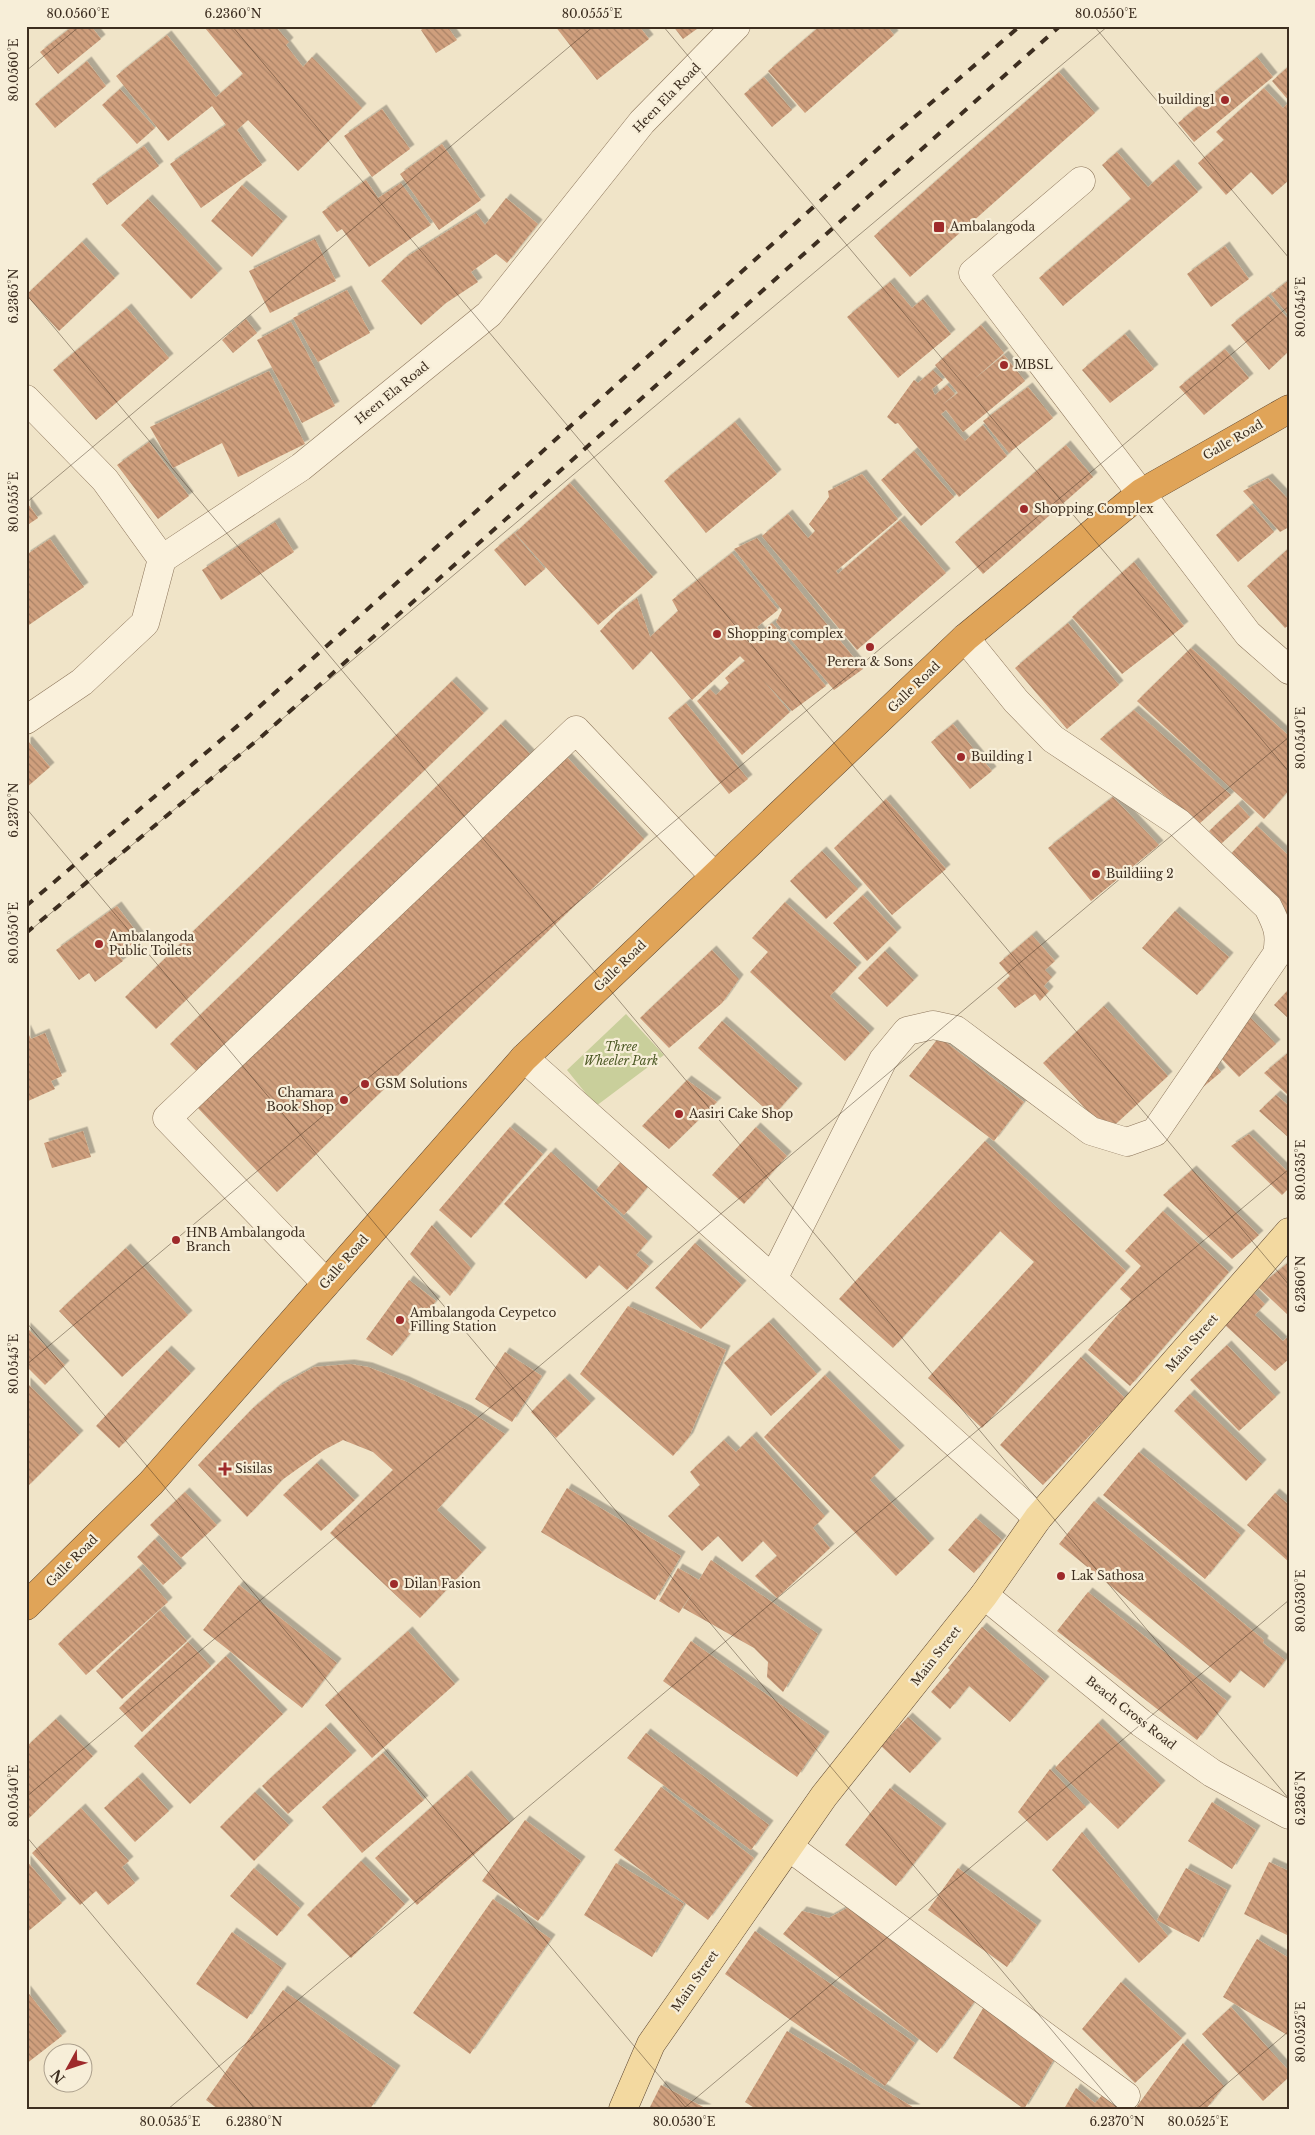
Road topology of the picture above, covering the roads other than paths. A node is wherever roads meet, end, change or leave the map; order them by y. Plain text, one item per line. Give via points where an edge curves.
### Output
1 (736, 26) edge
2 (1082, 181) dead end
3 (26, 399) edge
4 (1289, 409) edge
5 (1141, 493) junction
6 (162, 559) junction
7 (965, 638) junction
8 (1289, 670) edge
9 (26, 720) edge
10 (714, 876) junction
11 (524, 1058) junction
12 (1289, 1232) edge
13 (773, 1279) junction
14 (326, 1283) junction
15 (1038, 1518) junction
16 (984, 1595) junction
17 (26, 1606) edge
18 (1289, 1815) edge
19 (789, 1847) junction
20 (1126, 2096) dead end
21 (623, 2109) edge

1 - 6 street, Heen Ela Road via 642,122 489,314 301,467
2 - 5 street via 973,273
3 - 6 street via 105,480
4 - 5 highway, Galle Road
5 - 7 highway, Galle Road
5 - 8 street via 1248,634
6 - 9 street via 145,623 82,682
7 - 10 highway, Galle Road
7 - 13 street via 1016,701 1053,739 1179,824 1268,907 1280,939 1277,954 1155,1132 1127,1142 1091,1131 956,1030 933,1025 907,1031 883,1060
10 - 11 highway, Galle Road
10 - 14 street via 576,730 167,1118
11 - 13 street
11 - 14 highway, Galle Road
12 - 15 main road, Main Street
13 - 15 street
14 - 17 highway, Galle Road via 151,1483
15 - 16 main road, Main Street
16 - 18 street, Beach Cross Road via 1141,1723 1212,1773
16 - 19 main road, Main Street via 824,1796
19 - 20 street
19 - 21 main road, Main Street via 651,2044

